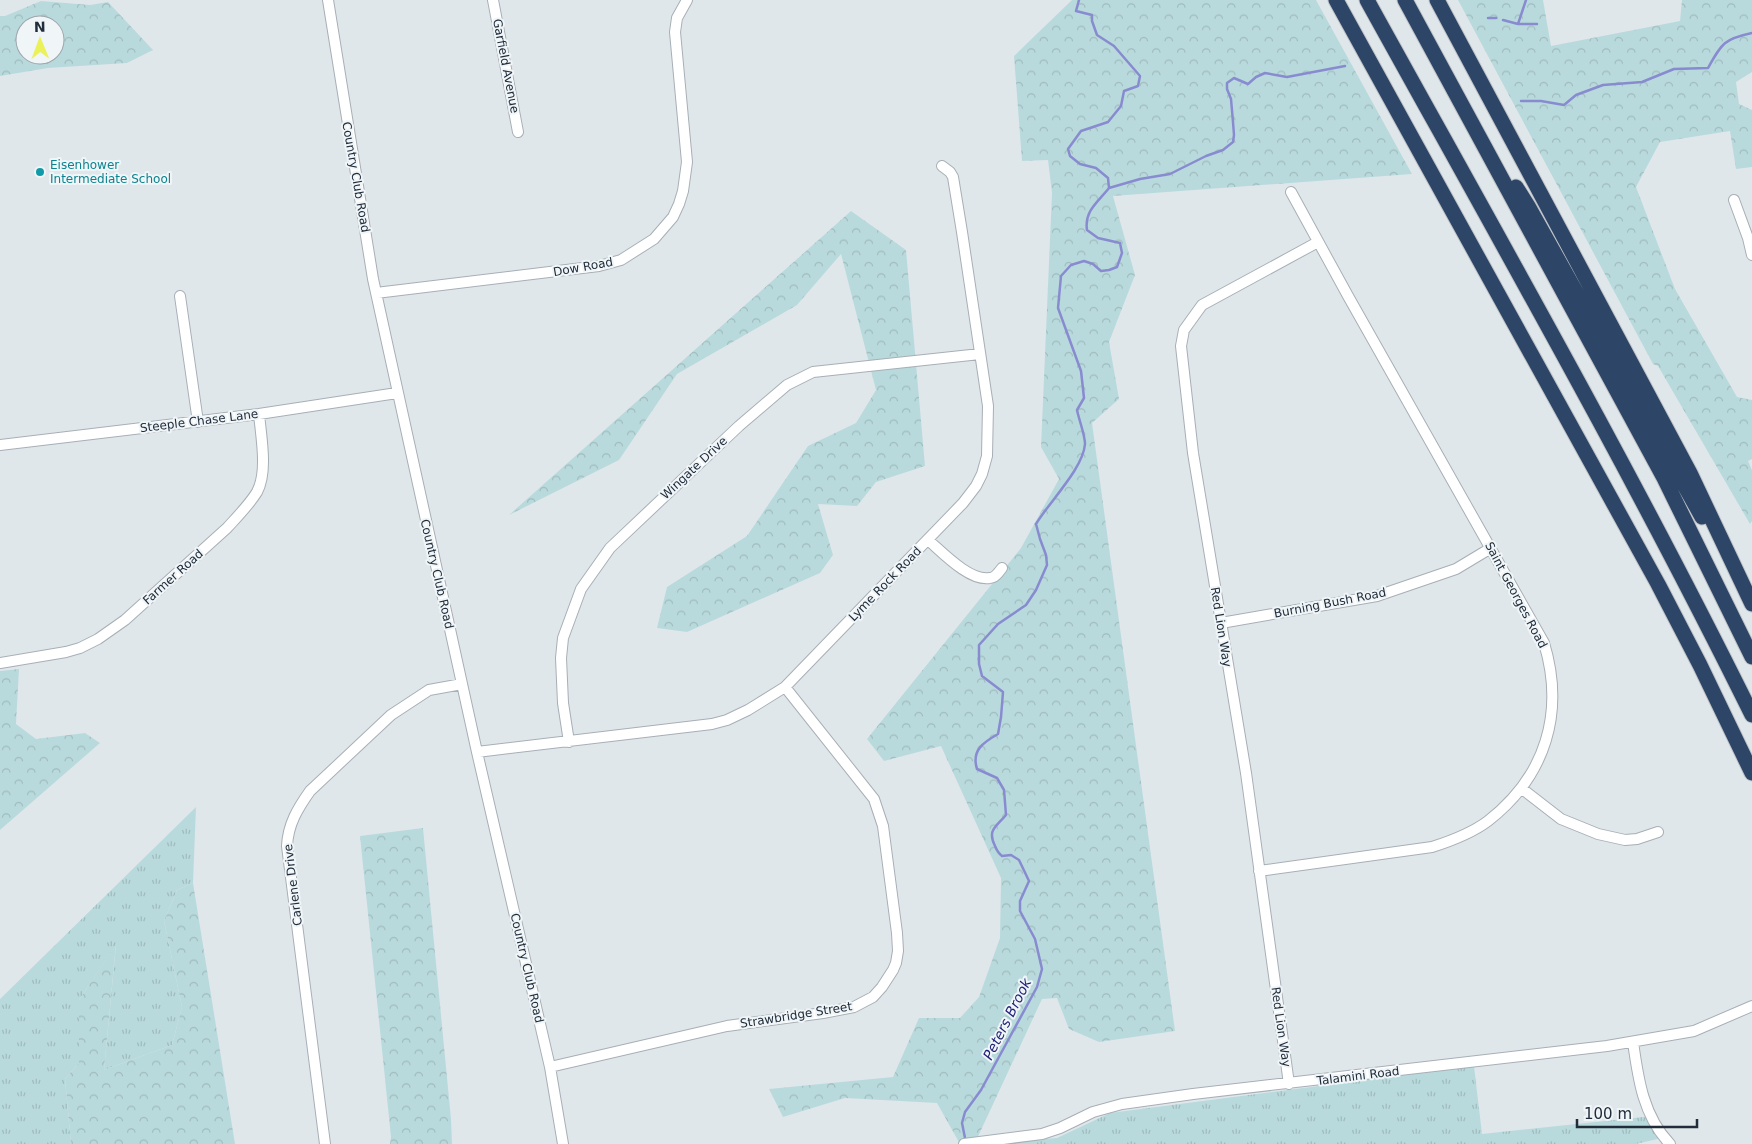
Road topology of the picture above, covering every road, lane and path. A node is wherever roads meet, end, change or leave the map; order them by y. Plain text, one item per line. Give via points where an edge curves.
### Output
1 (328, 0) edge
2 (493, 0) edge
3 (687, 0) edge
4 (1336, 0) edge
5 (1368, 0) edge
6 (1405, 0) edge
7 (1437, 0) edge
8 (1465, 111) junction
9 (518, 132) dead end
10 (942, 166) dead end
11 (1291, 192) dead end
12 (1734, 200) dead end
13 (1318, 242) junction
14 (1752, 255) edge
15 (376, 293) junction
16 (180, 296) dead end
17 (980, 354) junction
18 (397, 392) junction
19 (259, 414) junction
20 (198, 422) junction
21 (0, 445) edge
22 (928, 540) junction
23 (1491, 548) junction
24 (1002, 568) dead end
25 (1737, 573) junction
26 (1752, 604) edge
27 (1221, 623) junction
28 (1752, 657) edge
29 (0, 663) edge
30 (462, 684) junction
31 (785, 687) junction
32 (1752, 715) edge
33 (569, 742) junction
34 (477, 752) junction
35 (1752, 773) edge
36 (1521, 788) junction
37 (1658, 832) dead end
38 (1259, 871) junction
39 (1752, 1006) edge
40 (1633, 1042) junction
41 (550, 1067) junction
42 (1289, 1084) junction
43 (325, 1144) edge
44 (563, 1144) edge
45 (964, 1144) edge
46 (1670, 1144) edge

1 - 15 street, Country Club Road
2 - 9 street, Garfield Avenue
3 - 15 street, Dow Road via 677,18 675,32 687,166 679,204 673,217 654,239 621,260 599,266
4 - 35 highway via 1658,584
5 - 32 highway via 1674,560
6 - 8 highway
7 - 25 highway via 1690,473
8 - 25 highway via 1528,206 1722,554
8 - 28 highway via 1664,478
10 - 17 street, Lyme Rock Road via 952,177
11 - 13 street, Saint Georges Road
12 - 14 street
13 - 23 street, Saint Georges Road
13 - 27 street, Red Lion Way via 1202,305 1184,330 1180,346 1193,453
15 - 18 street, Country Club Road
16 - 20 street
17 - 22 street, Lyme Rock Road via 988,406 987,456 982,474 963,503
17 - 33 street, Wingate Drive via 813,372 787,384 738,426 610,548 581,589 564,638 561,658
18 - 19 street, Steeple Chase Lane
18 - 30 street, Country Club Road
19 - 20 street, Steeple Chase Lane
19 - 29 street, Farmer Road via 263,462 260,485 227,528 125,620 98,639 66,652
20 - 21 street, Steeple Chase Lane
22 - 24 street via 978,578 995,576
22 - 31 street, Lyme Rock Road
23 - 27 street, Burning Bush Road via 1456,569 1383,594
23 - 36 street, Saint Georges Road via 1544,643 1552,678 1548,736
25 - 26 highway
27 - 38 street, Red Lion Way
30 - 34 street, Country Club Road
30 - 43 street, Carlene Drive via 429,690 391,715 310,791 289,828 287,846
31 - 33 street, Lyme Rock Road via 748,710 712,724
31 - 41 street, Strawbridge Street via 874,799 882,826 897,932 896,963 888,978 873,997 854,1008 727,1026
33 - 34 street, Lyme Rock Road
34 - 41 street, Country Club Road
36 - 37 street via 1561,819 1598,834 1625,840
36 - 38 street, Saint Georges Road via 1487,822 1432,847
38 - 42 street, Red Lion Way
39 - 40 street, Talamini Road via 1694,1031
40 - 42 street, Talamini Road
40 - 46 street via 1647,1108 1661,1135
41 - 44 street, Country Club Road
42 - 45 street, Talamini Road via 1122,1104 1093,1112 1042,1134

